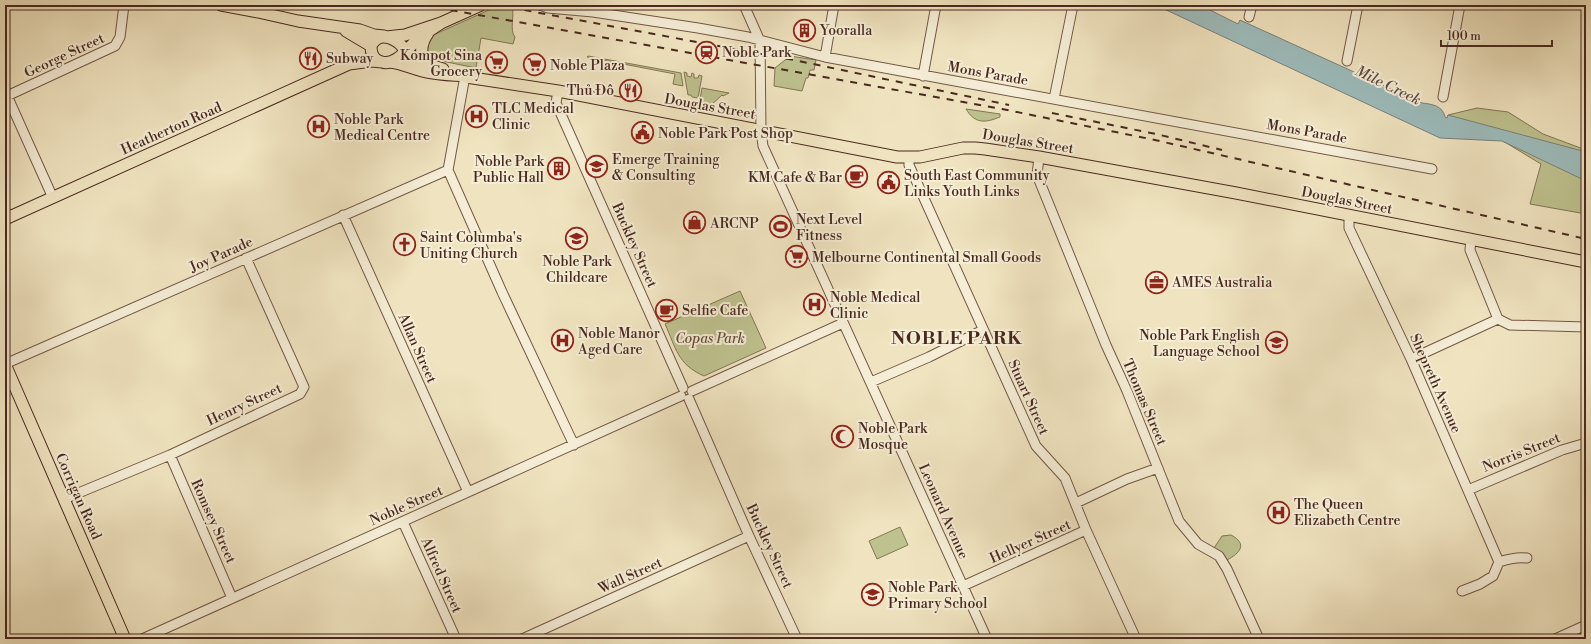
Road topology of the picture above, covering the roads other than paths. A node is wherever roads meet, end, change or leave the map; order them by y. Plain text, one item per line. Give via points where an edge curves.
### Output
1 (124, 5) edge
2 (221, 5) edge
3 (481, 5) edge
4 (540, 5) edge
5 (744, 5) edge
6 (834, 5) edge
7 (936, 5) edge
8 (1073, 5) edge
9 (1252, 5) edge
10 (1358, 5) edge
11 (1460, 5) edge
12 (1249, 17) dead end
13 (441, 23) junction
14 (342, 29) junction
15 (429, 31) junction
16 (385, 36) junction
17 (760, 41) junction
18 (371, 46) junction
19 (406, 52) junction
20 (825, 57) junction
21 (1347, 61) dead end
22 (385, 62) junction
23 (349, 64) junction
24 (427, 64) junction
25 (465, 76) junction
26 (924, 76) junction
27 (558, 91) junction
28 (6, 93) edge
29 (1443, 97) dead end
30 (1054, 99) junction
31 (761, 131) junction
32 (1039, 157) junction
33 (909, 158) junction
34 (1432, 168) dead end
35 (448, 170) junction
36 (53, 198) junction
37 (343, 215) junction
38 (1349, 215) junction
39 (5, 219) edge
40 (1471, 238) junction
41 (246, 258) junction
42 (1586, 262) edge
43 (1498, 319) junction
44 (844, 323) junction
45 (1586, 327) edge
46 (983, 330) junction
47 (1411, 359) junction
48 (5, 364) edge
49 (871, 382) junction
50 (686, 393) junction
51 (1586, 443) edge
52 (574, 445) junction
53 (170, 455) junction
54 (1158, 468) junction
55 (1468, 490) junction
56 (468, 492) junction
57 (64, 499) junction
58 (1076, 503) junction
59 (403, 522) junction
60 (1086, 530) junction
61 (749, 536) junction
62 (1527, 558) dead end
63 (1499, 562) junction
64 (963, 586) junction
65 (1462, 591) dead end
66 (232, 598) junction
67 (1586, 625) edge
68 (125, 639) edge
69 (142, 639) edge
70 (456, 639) edge
71 (522, 639) edge
72 (797, 639) edge
73 (987, 639) edge
74 (1136, 639) edge
75 (1259, 639) edge
76 (1555, 639) edge

1 - 28 street, George Street via 120,37 115,46
2 - 14 main road
3 - 13 main road
4 - 17 street, Mons Parade via 684,26
5 - 17 street
6 - 20 street
7 - 26 street
8 - 30 street
9 - 12 street
10 - 21 street
11 - 29 street
13 - 15 main road
13 - 16 main road via 402,36
14 - 16 main road
14 - 18 main road
15 - 19 main road
15 - 24 main road via 421,47
16 - 18 main road via 375,40
16 - 19 main road
17 - 20 street, Mons Parade
17 - 31 street, Leonard Avenue
18 - 22 main road via 374,57
18 - 23 main road, Heatherton Road
19 - 22 main road via 397,59
19 - 24 main road, Douglas Street
20 - 26 street, Mons Parade
22 - 23 main road, Heatherton Road
22 - 25 main road, Douglas Street via 399,63 433,74
23 - 36 main road, Heatherton Road
24 - 25 main road, Douglas Street
25 - 27 main road, Douglas Street
25 - 35 street
26 - 30 street, Mons Parade
27 - 31 main road, Douglas Street
27 - 50 street, Buckley Street via 556,103
28 - 36 street
30 - 34 street, Mons Parade
31 - 33 main road, Douglas Street
31 - 44 street, Leonard Avenue via 763,146
32 - 33 main road, Douglas Street via 962,148
32 - 38 main road, Douglas Street
32 - 54 street, Thomas Street via 1038,175
33 - 46 street, Stuart Street via 913,174
35 - 37 street, Joy Parade
35 - 52 street
36 - 39 main road, Heatherton Road
37 - 41 street, Joy Parade
37 - 56 street, Allan Street
38 - 40 main road, Douglas Street
38 - 47 street, Shepreth Avenue via 1349,228
40 - 42 main road, Douglas Street
40 - 43 street via 1470,250
41 - 48 street, Joy Parade
41 - 53 street, Henry Street via 304,387 300,394
43 - 45 street via 1510,325
43 - 47 street
44 - 49 street, Leonard Avenue
44 - 50 street, Noble Street
46 - 49 street
46 - 58 street, Stuart Street via 1036,446 1061,473
47 - 55 street, Shepreth Avenue
48 - 57 main road, Corrigan Road
49 - 64 street, Leonard Avenue
50 - 52 street, Noble Street
50 - 61 street, Buckley Street
51 - 55 street, Norris Street via 1562,450
52 - 56 street, Noble Street
53 - 57 street, Henry Street
53 - 66 street, Romsey Street
54 - 58 street, Hellyer Street via 1127,479
54 - 75 street, Thomas Street via 1179,521 1198,544 1219,556
55 - 63 street, Shepreth Avenue
56 - 59 street, Noble Street
57 - 68 main road, Corrigan Road
58 - 60 street, Stuart Street
59 - 66 street, Noble Street
59 - 70 street, Alfred Street
60 - 64 street, Hellyer Street
60 - 74 street, Stuart Street
61 - 71 street, Wall Street
61 - 72 street, Buckley Street
62 - 63 street
63 - 65 street via 1493,576
64 - 73 street, Leonard Avenue
66 - 69 street, Noble Street
67 - 76 street

